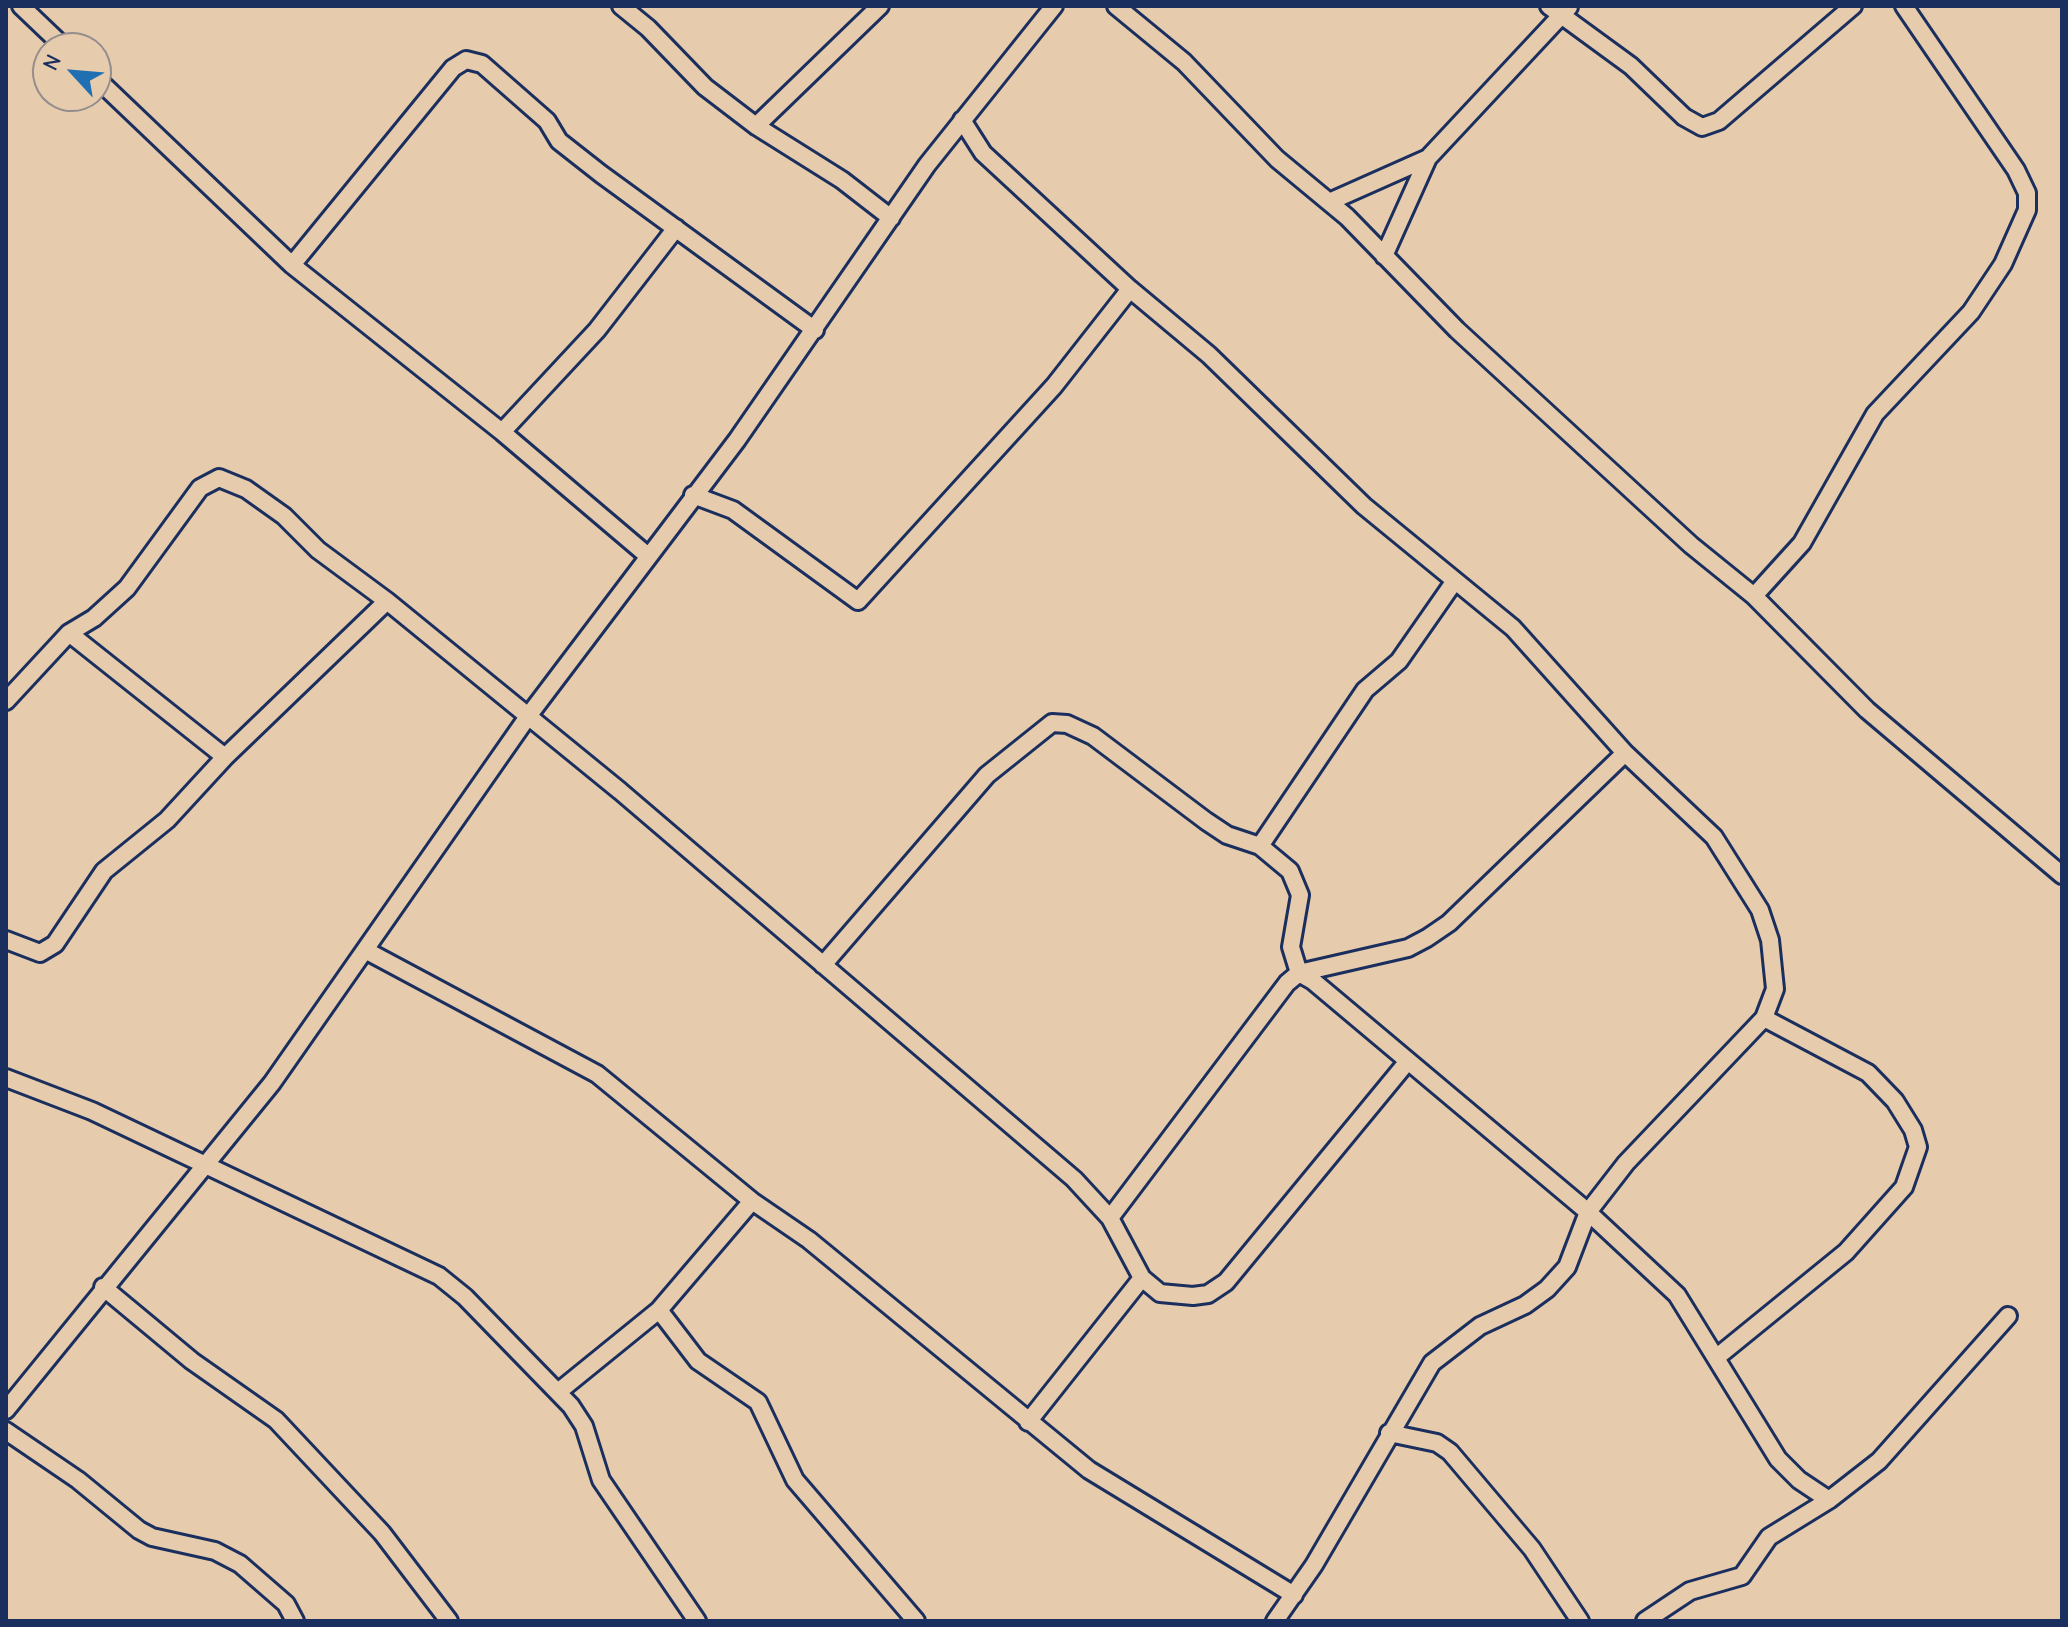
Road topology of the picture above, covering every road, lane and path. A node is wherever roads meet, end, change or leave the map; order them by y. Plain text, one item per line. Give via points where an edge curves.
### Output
1 (21, 6) edge
2 (621, 6) edge
3 (880, 6) edge
4 (1054, 6) edge
5 (1116, 6) edge
6 (1853, 6) edge
7 (1904, 6) edge
8 (1560, 8) edge
9 (48, 32) edge
10 (112, 93) edge
11 (962, 120) junction
12 (756, 126) junction
13 (1428, 158) junction
14 (1329, 202) junction
15 (891, 218) junction
16 (676, 228) junction
17 (1384, 256) junction
18 (292, 265) junction
19 (1130, 289) junction
20 (815, 330) junction
21 (502, 432) junction
22 (693, 495) junction
23 (648, 556) junction
24 (1454, 582) junction
25 (1754, 596) junction
26 (387, 601) junction
27 (69, 633) junction
28 (6, 701) edge
29 (529, 715) junction
30 (1625, 753) junction
31 (225, 757) junction
32 (1260, 846) junction
33 (2062, 875) edge
34 (6, 940) edge
35 (365, 950) junction
36 (823, 965) junction
37 (1299, 973) junction
38 (1764, 1018) junction
39 (1408, 1061) junction
40 (7, 1082) edge
41 (206, 1168) junction
42 (752, 1201) junction
43 (1588, 1212) junction
44 (1110, 1218) junction
45 (1142, 1278) junction
46 (103, 1287) junction
47 (659, 1310) junction
48 (2008, 1316) dead end
49 (1717, 1357) junction
50 (558, 1392) junction
51 (6, 1410) edge
52 (1028, 1422) junction
53 (6, 1431) edge
54 (1389, 1433) junction
55 (1829, 1500) junction
56 (1294, 1595) junction
57 (295, 1621) edge
58 (449, 1621) edge
59 (697, 1621) edge
60 (916, 1621) edge
61 (1275, 1621) edge
62 (1580, 1621) edge
63 (1645, 1621) edge

1 - 9 street
2 - 12 street via 705,87
3 - 12 street
4 - 11 street
5 - 14 street via 1184,62 1277,159
6 - 8 street via 1719,121 1702,127
7 - 25 street via 2016,170 2027,193 2027,210 2003,264 1971,312 1875,414 1802,543
8 - 13 street
10 - 18 street
11 - 15 street
11 - 19 street via 983,153
12 - 15 street
13 - 14 street
13 - 17 street
14 - 17 street
15 - 20 street
16 - 18 street via 559,141 547,121 482,64 466,60 453,68
16 - 20 street
16 - 21 street via 597,330
17 - 25 street via 1457,330 1691,545
18 - 21 street
19 - 22 street via 1054,386 858,601 733,510
19 - 24 street via 1209,355 1364,506
20 - 22 street
21 - 23 street
22 - 23 street
23 - 29 street
24 - 30 street via 1513,628
24 - 32 street via 1399,661 1365,690
25 - 33 street via 1867,710
26 - 27 street via 318,550 284,516 246,489 219,478 200,488 127,588
26 - 29 street
26 - 31 street
27 - 28 street
27 - 31 street
29 - 35 street
29 - 36 street
30 - 37 street via 1449,923 1427,938 1408,948
30 - 38 street via 1714,837 1760,910 1770,940 1775,989
31 - 34 street via 167,820 104,871 55,944 40,953
32 - 36 street via 1227,835 1093,736 1052,723 987,775
32 - 37 street via 1290,871 1300,895 1291,947
35 - 41 street
35 - 42 street via 597,1074
36 - 44 street via 1074,1179
37 - 39 street
37 - 44 street
38 - 43 street via 1626,1163
38 - 49 street via 1868,1073 1895,1101 1918,1147 1904,1187 1846,1252
39 - 43 street
39 - 45 street via 1226,1282 1208,1294 1177,1297 1160,1293
40 - 41 street via 92,1111
41 - 46 street
41 - 50 street via 439,1276
42 - 47 street
42 - 52 street via 821,1249
43 - 49 street via 1677,1295
43 - 54 street via 1567,1267 1547,1289 1448,1348 1417,1384
44 - 45 street
45 - 52 street
46 - 51 street
46 - 58 street via 286,1429 382,1533
47 - 50 street
47 - 60 street via 698,1361 758,1402 795,1480
48 - 55 street via 1890,1450
49 - 55 street via 1786,1470
50 - 59 street via 584,1426 601,1480
52 - 56 street via 1128,1497
53 - 57 street via 139,1530 215,1551 240,1564 286,1604
54 - 56 street
54 - 62 street via 1437,1443 1450,1452 1532,1549
55 - 63 street via 1769,1537 1742,1576 1690,1591
56 - 61 street

